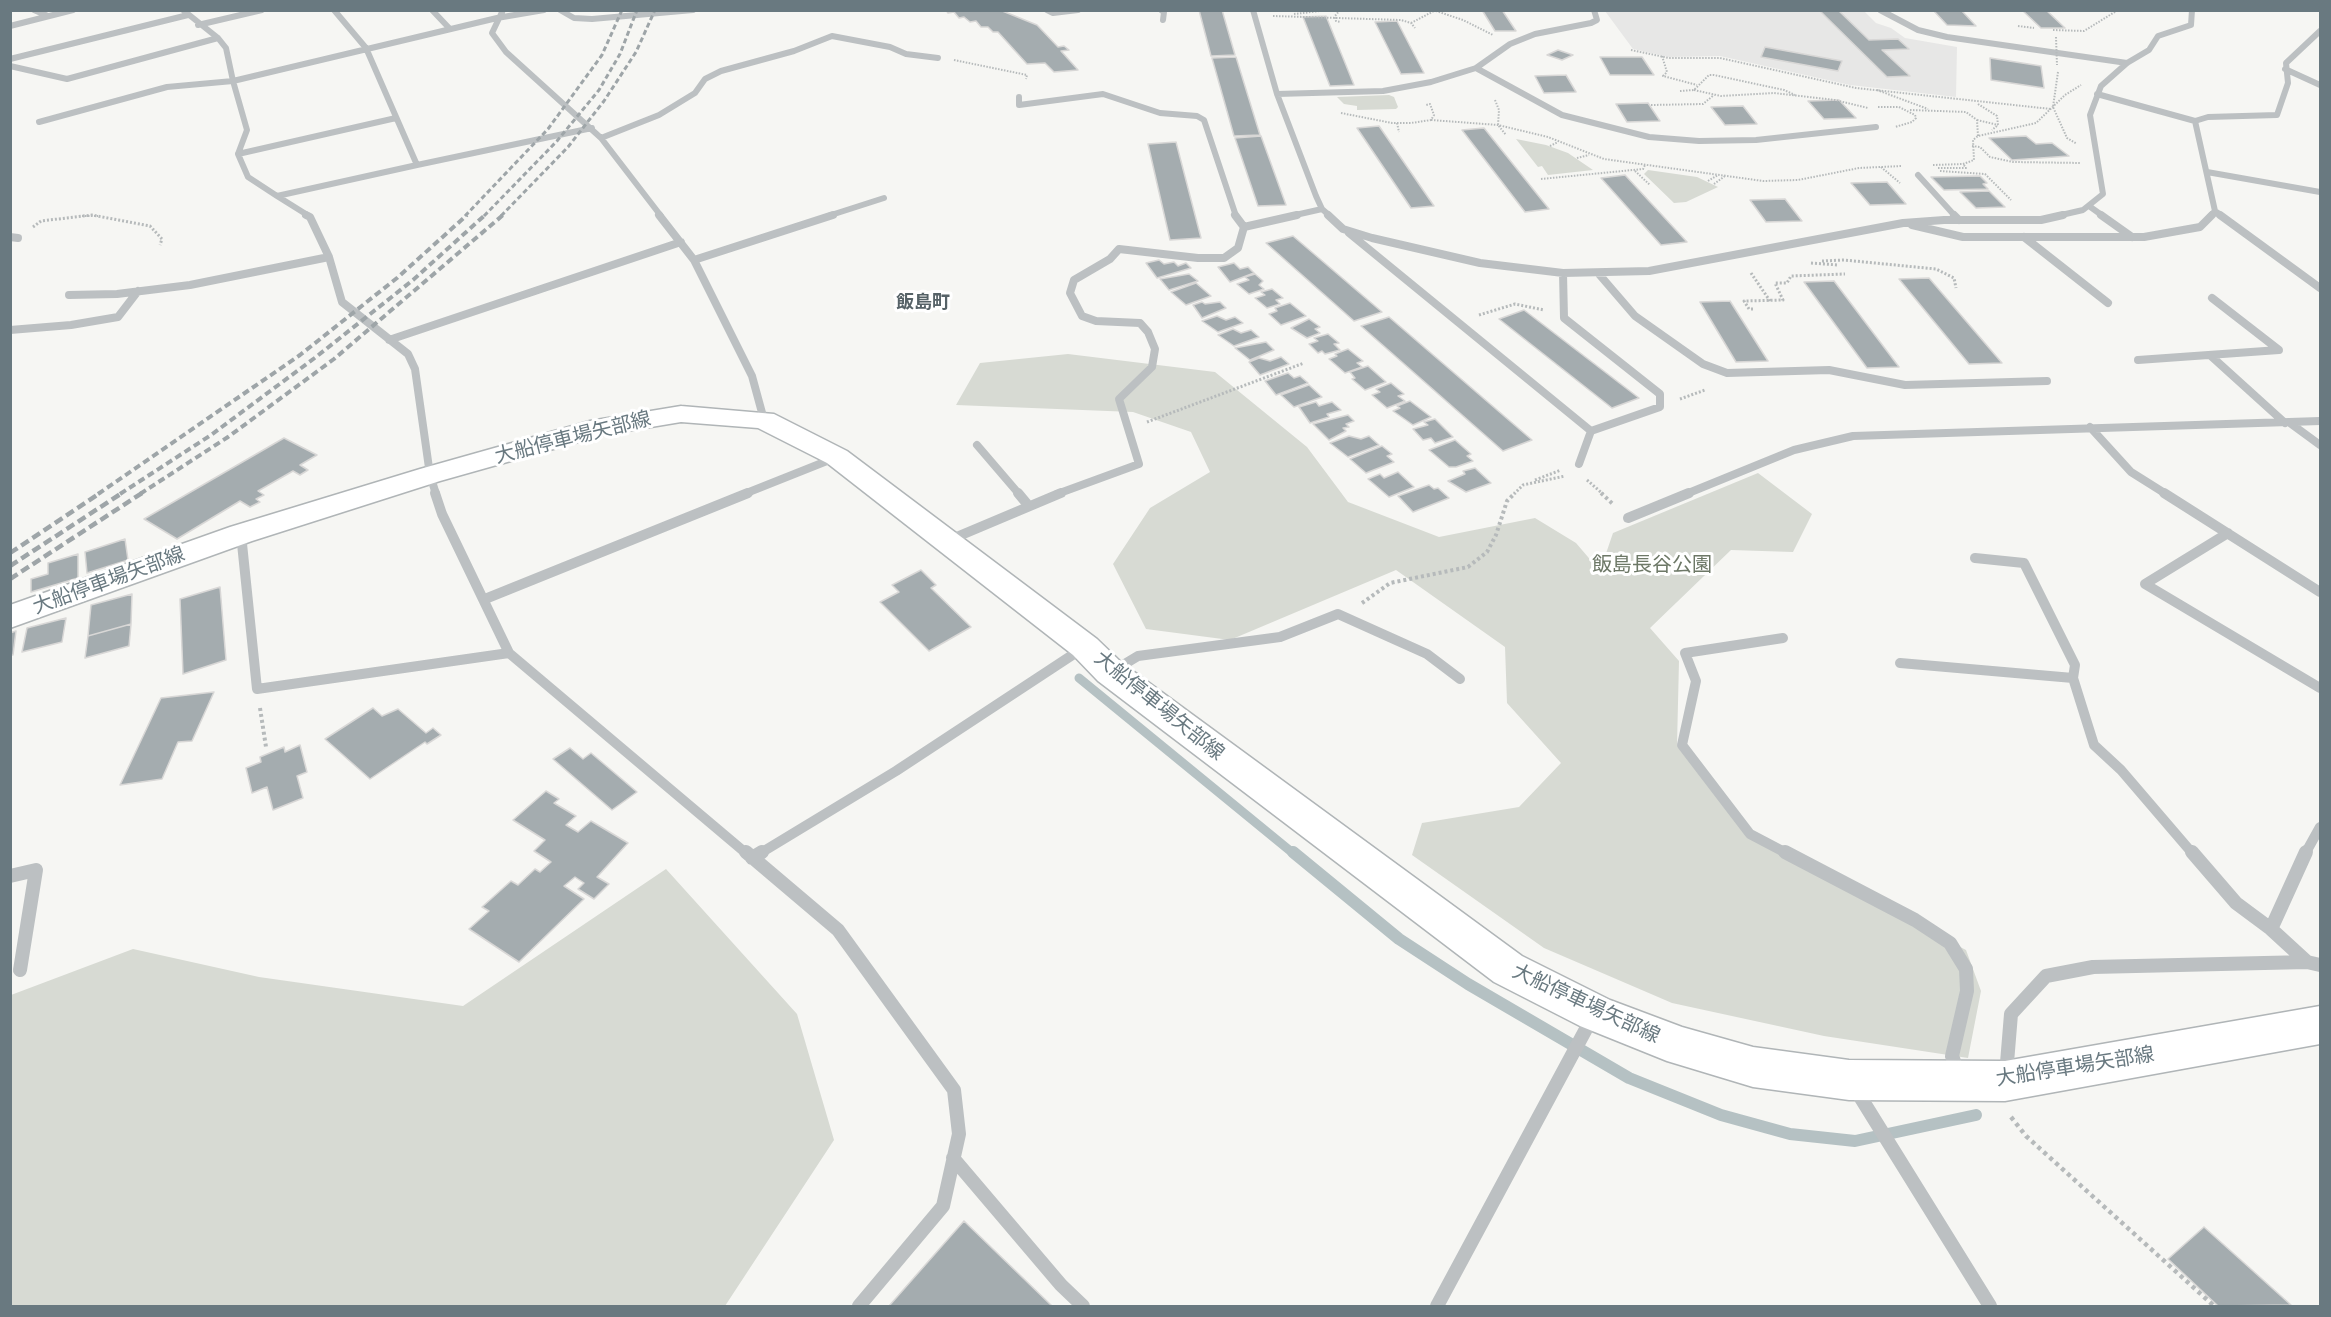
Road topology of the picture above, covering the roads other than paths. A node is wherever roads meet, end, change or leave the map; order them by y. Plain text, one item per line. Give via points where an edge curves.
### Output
1 (34, 10) edge
2 (73, 10) edge
3 (262, 10) edge
4 (334, 10) edge
5 (432, 10) edge
6 (503, 10) edge
7 (544, 10) edge
8 (560, 10) edge
9 (693, 10) edge
10 (1047, 10) edge
11 (1078, 10) edge
12 (1161, 10) edge
13 (1253, 10) edge
14 (1594, 10) edge
15 (1880, 10) edge
16 (2192, 10) edge
17 (675, 11) edge
18 (186, 13) edge
19 (48, 16) junction
20 (497, 18) junction
21 (1163, 20) dead end
22 (198, 25) junction
23 (10, 26) edge
24 (450, 28) junction
25 (2320, 31) edge
26 (218, 38) junction
27 (2309, 40) junction
28 (2320, 42) edge
29 (366, 48) junction
30 (938, 58) road end
31 (10, 60) edge
32 (2127, 63) junction
33 (10, 66) edge
34 (1476, 68) junction
35 (2285, 69) junction
36 (233, 81) junction
37 (2320, 85) edge
38 (1277, 94) junction
39 (2097, 94) junction
40 (1019, 97) dead end
41 (396, 118) junction
42 (2196, 121) junction
43 (39, 122) dead end
44 (1876, 127) road end
45 (592, 128) junction
46 (602, 138) junction
47 (238, 154) junction
48 (417, 165) junction
49 (2207, 172) junction
50 (1918, 174) dead end
51 (2320, 192) edge
52 (277, 196) junction
53 (884, 198) dead end
54 (2089, 206) junction
55 (1322, 209) junction
56 (2215, 212) junction
57 (1959, 220) junction
58 (1903, 223) junction
59 (1244, 227) junction
60 (1343, 229) junction
61 (2024, 237) junction
62 (2132, 237) junction
63 (681, 242) junction
64 (329, 256) junction
65 (694, 260) junction
66 (1563, 273) junction
67 (1598, 273) junction
68 (2320, 288) edge
69 (138, 291) junction
70 (69, 295) dead end
71 (2212, 298) dead end
72 (2108, 303) dead end
73 (10, 330) edge
74 (389, 340) junction
75 (2211, 356) junction
76 (2138, 360) dead end
77 (2047, 381) dead end
78 (764, 420) junction
79 (2320, 421) edge
80 (2287, 423) junction
81 (2090, 427) junction
82 (1591, 431) junction
83 (977, 445) dead end
84 (2320, 445) edge
85 (837, 457) junction
86 (1579, 464) road end
87 (430, 475) junction
88 (1028, 505) junction
89 (1628, 518) road end
90 (2228, 533) junction
91 (241, 534) junction
92 (946, 542) junction
93 (1975, 558) dead end
94 (2320, 592) edge
95 (485, 599) junction
96 (10, 617) edge
97 (1783, 638) dead end
98 (1085, 647) junction
99 (509, 653) junction
100 (1900, 663) dead end
101 (1110, 672) junction
102 (2073, 678) junction
103 (1460, 679) dead end
104 (2320, 688) edge
105 (2320, 827) edge
106 (752, 858) junction
107 (10, 876) edge
108 (2271, 929) junction
109 (2307, 962) junction
110 (2320, 965) edge
111 (20, 970) dead end
112 (1595, 1013) junction
113 (2320, 1024) edge
114 (1850, 1080) junction
115 (1983, 1081) junction
116 (953, 1158) junction
117 (859, 1306) edge
118 (1083, 1306) edge
119 (1437, 1306) edge
120 (1990, 1306) edge

1 - 19 street
2 - 19 street
3 - 22 street
4 - 29 street
5 - 24 street
6 - 20 street
7 - 20 street
8 - 17 street via 574,18 592,20
9 - 17 street
10 - 11 street
12 - 21 street
13 - 38 street
14 - 34 street via 1597,20 1591,23 1535,34 1510,44
15 - 32 street via 1918,30 1947,37
16 - 32 street via 2191,25 2158,36 2149,50
18 - 22 street
18 - 31 street
19 - 23 street
20 - 24 street
20 - 45 street via 492,33 506,52
22 - 26 street
24 - 29 street
25 - 27 street
26 - 33 street via 67,79
26 - 36 street via 226,48
27 - 28 street
27 - 35 street via 2286,63
29 - 36 street
29 - 41 street
30 - 46 street via 832,36 721,71 659,116
32 - 39 street
34 - 38 street via 1383,91
34 - 44 street via 1562,115 1649,138 1756,140
35 - 37 street
35 - 42 street via 2288,83 2277,115 2208,117
36 - 43 street via 167,87
36 - 47 street via 247,130
38 - 55 street
39 - 42 street
39 - 54 street via 2090,115 2103,194
40 - 59 street via 1019,105 1103,94 1160,113 1204,120 1235,215
41 - 47 street
41 - 48 street
42 - 49 street
45 - 46 street
45 - 48 street
46 - 63 street
47 - 52 street via 248,177
48 - 52 street
49 - 51 street
49 - 56 street
50 - 57 street
52 - 64 street via 310,217
53 - 65 street
54 - 57 street via 2042,220
54 - 62 street
55 - 59 street
55 - 60 street
56 - 62 street via 2200,227
56 - 68 street
57 - 58 street
58 - 61 street via 1963,237
58 - 67 street via 1649,271
59 - 88 street via 1238,248 1224,258 1119,249 1110,259 1074,280 1070,293 1082,316 1096,321 1140,323 1155,349 1152,367 1119,399 1139,464
60 - 66 street via 1480,262
60 - 82 street
61 - 62 street
61 - 72 street
63 - 65 street
63 - 74 street
64 - 69 street via 190,285
64 - 74 street via 342,302
65 - 78 street via 752,376
66 - 67 street
66 - 82 street via 1564,318 1660,394 1660,407
67 - 77 street via 1635,316 1703,364 1727,373 1829,370 1905,385
69 - 70 street
69 - 73 street via 118,317
71 - 75 street via 2279,350
74 - 87 street via 408,354 416,369
75 - 76 street
75 - 80 street
78 - 85 main road, 大船停車場矢部線
78 - 87 main road, 大船停車場矢部線 via 681,414 640,420
79 - 80 street
80 - 81 street
80 - 84 street
81 - 89 street via 1853,436 1794,450
81 - 90 street via 2131,472
82 - 86 street
83 - 88 street
85 - 92 main road, 大船停車場矢部線
85 - 95 street
87 - 91 main road, 大船停車場矢部線
87 - 95 street via 442,514
88 - 92 street
90 - 94 street
90 - 104 street via 2145,584
91 - 96 main road, 大船停車場矢部線
91 - 99 street via 257,689
92 - 98 main road, 大船停車場矢部線
93 - 102 street via 2024,563 2075,666
95 - 99 street
97 - 115 street via 1684,653 1696,681 1682,745 1750,834 1915,920 1950,943 1966,969 1967,991 1952,1056
98 - 101 main road, 大船停車場矢部線
98 - 106 street via 896,771
99 - 106 street
100 - 102 street
101 - 103 street via 1138,656 1280,637 1338,614 1427,654
101 - 112 main road, 大船停車場矢部線 via 1508,969
102 - 108 street via 2094,745 2121,770 2236,903
105 - 108 street
106 - 116 street via 838,930 954,1090 958,1134
107 - 111 street via 36,870
108 - 109 street
109 - 110 street
109 - 115 street via 2093,967 2046,976 2011,1014
112 - 114 main road, 大船停車場矢部線 via 1682,1047 1753,1067
112 - 119 street
113 - 115 main road, 大船停車場矢部線
114 - 115 main road, 大船停車場矢部線
114 - 120 street
116 - 117 street via 943,1206
116 - 118 street

